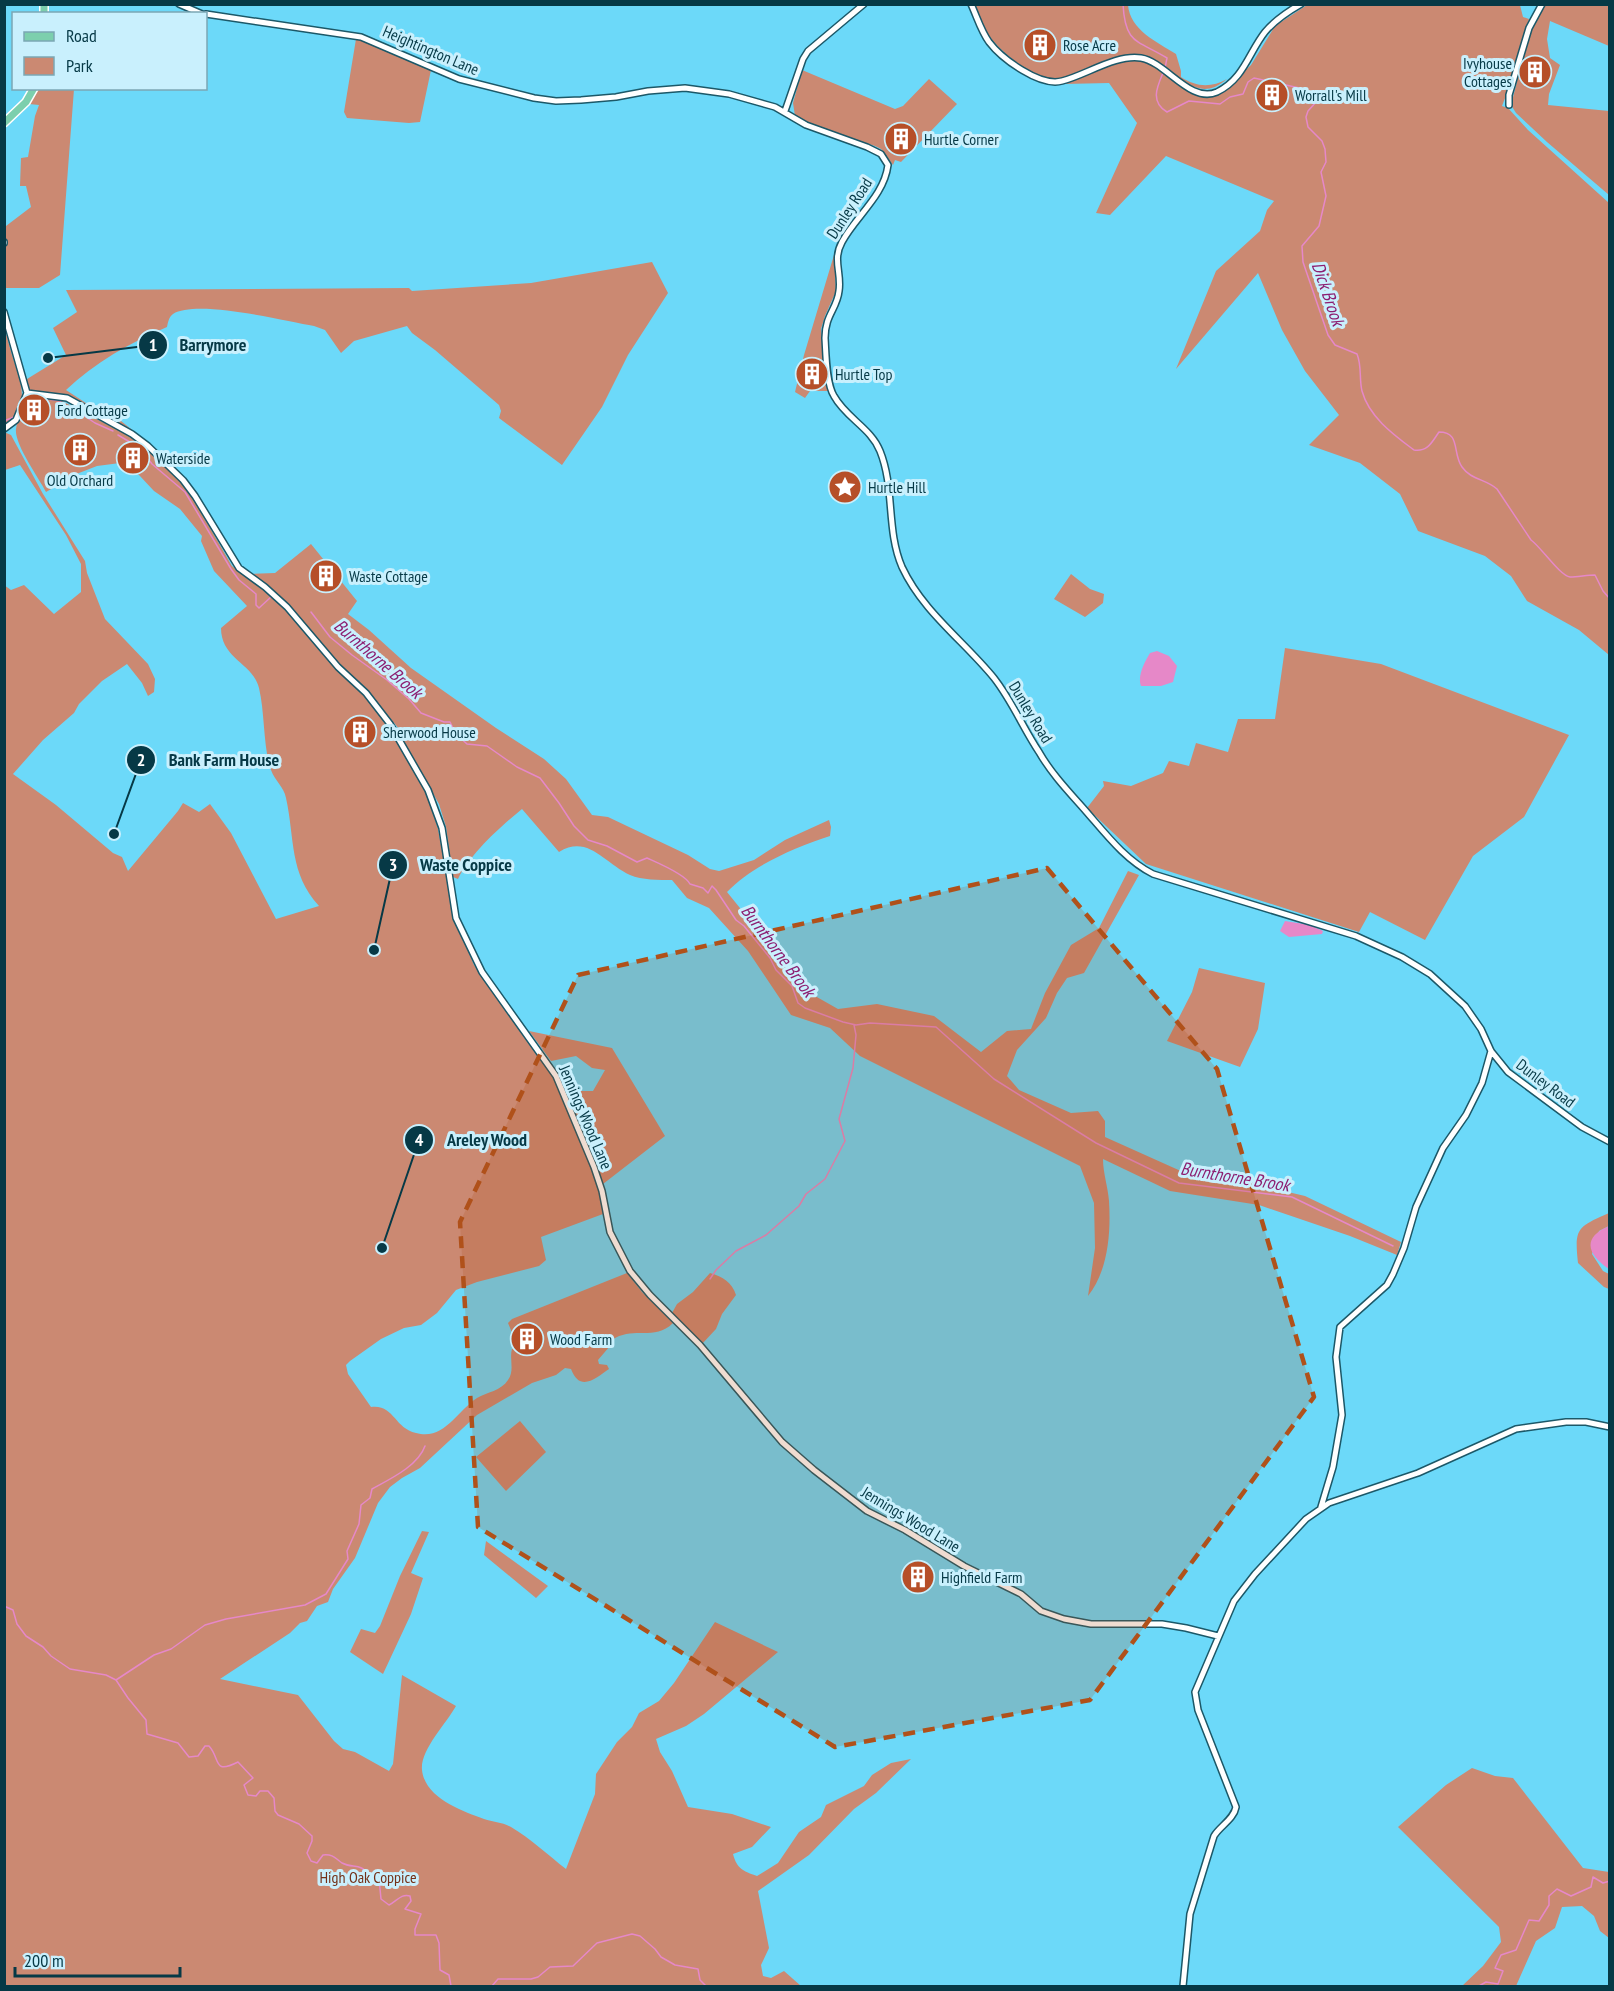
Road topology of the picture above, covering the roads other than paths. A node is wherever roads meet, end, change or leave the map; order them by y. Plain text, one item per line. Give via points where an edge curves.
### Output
1 (179, 4) edge
2 (864, 4) edge
3 (971, 4) edge
4 (1301, 4) edge
5 (1542, 4) edge
6 (199, 12) edge
7 (207, 14) edge
8 (33, 90) edge
9 (1509, 105) dead end
10 (786, 111) junction
11 (4, 123) edge
12 (4, 312) edge
13 (27, 393) junction
14 (4, 429) edge
15 (1491, 1051) junction
16 (1610, 1142) edge
17 (1610, 1427) edge
18 (1321, 1508) junction
19 (1218, 1636) junction
20 (1183, 1986) edge

1 - 6 street, Heightington Lane
2 - 10 street via 805,55
3 - 4 street via 999,53 1042,80 1063,81 1126,58 1142,58 1189,88 1208,93 1218,91 1247,65 1264,34
5 - 9 street via 1529,28
7 - 10 street, Heightington Lane via 362,37 459,79 534,98 581,100 694,89 745,98
8 - 11 main road
10 - 15 street, Dunley Road via 806,125 877,151 887,161 878,192 838,250 839,291 827,320 825,339 831,392 869,432 880,450 895,546 916,592 994,678 1053,773 1132,861 1153,874 1353,935 1402,957 1458,998 1473,1015
12 - 13 street
13 - 14 street via 19,416
13 - 19 street, Jennings Wood Lane via 67,398 148,446 186,483 239,568 287,607 390,724 438,814 456,918 482,972 556,1076 592,1160 610,1232 630,1271 700,1345 775,1434 867,1511 1021,1594 1041,1611 1091,1624 1162,1624
15 - 16 street, Dunley Road via 1525,1087
15 - 18 street via 1482,1083 1443,1148 1416,1207 1404,1248 1387,1285 1340,1327 1336,1357 1342,1415
17 - 18 street via 1566,1422 1516,1429 1418,1473
18 - 19 street via 1243,1588
19 - 20 street via 1197,1683 1195,1700 1236,1807 1234,1815 1214,1836 1190,1914

